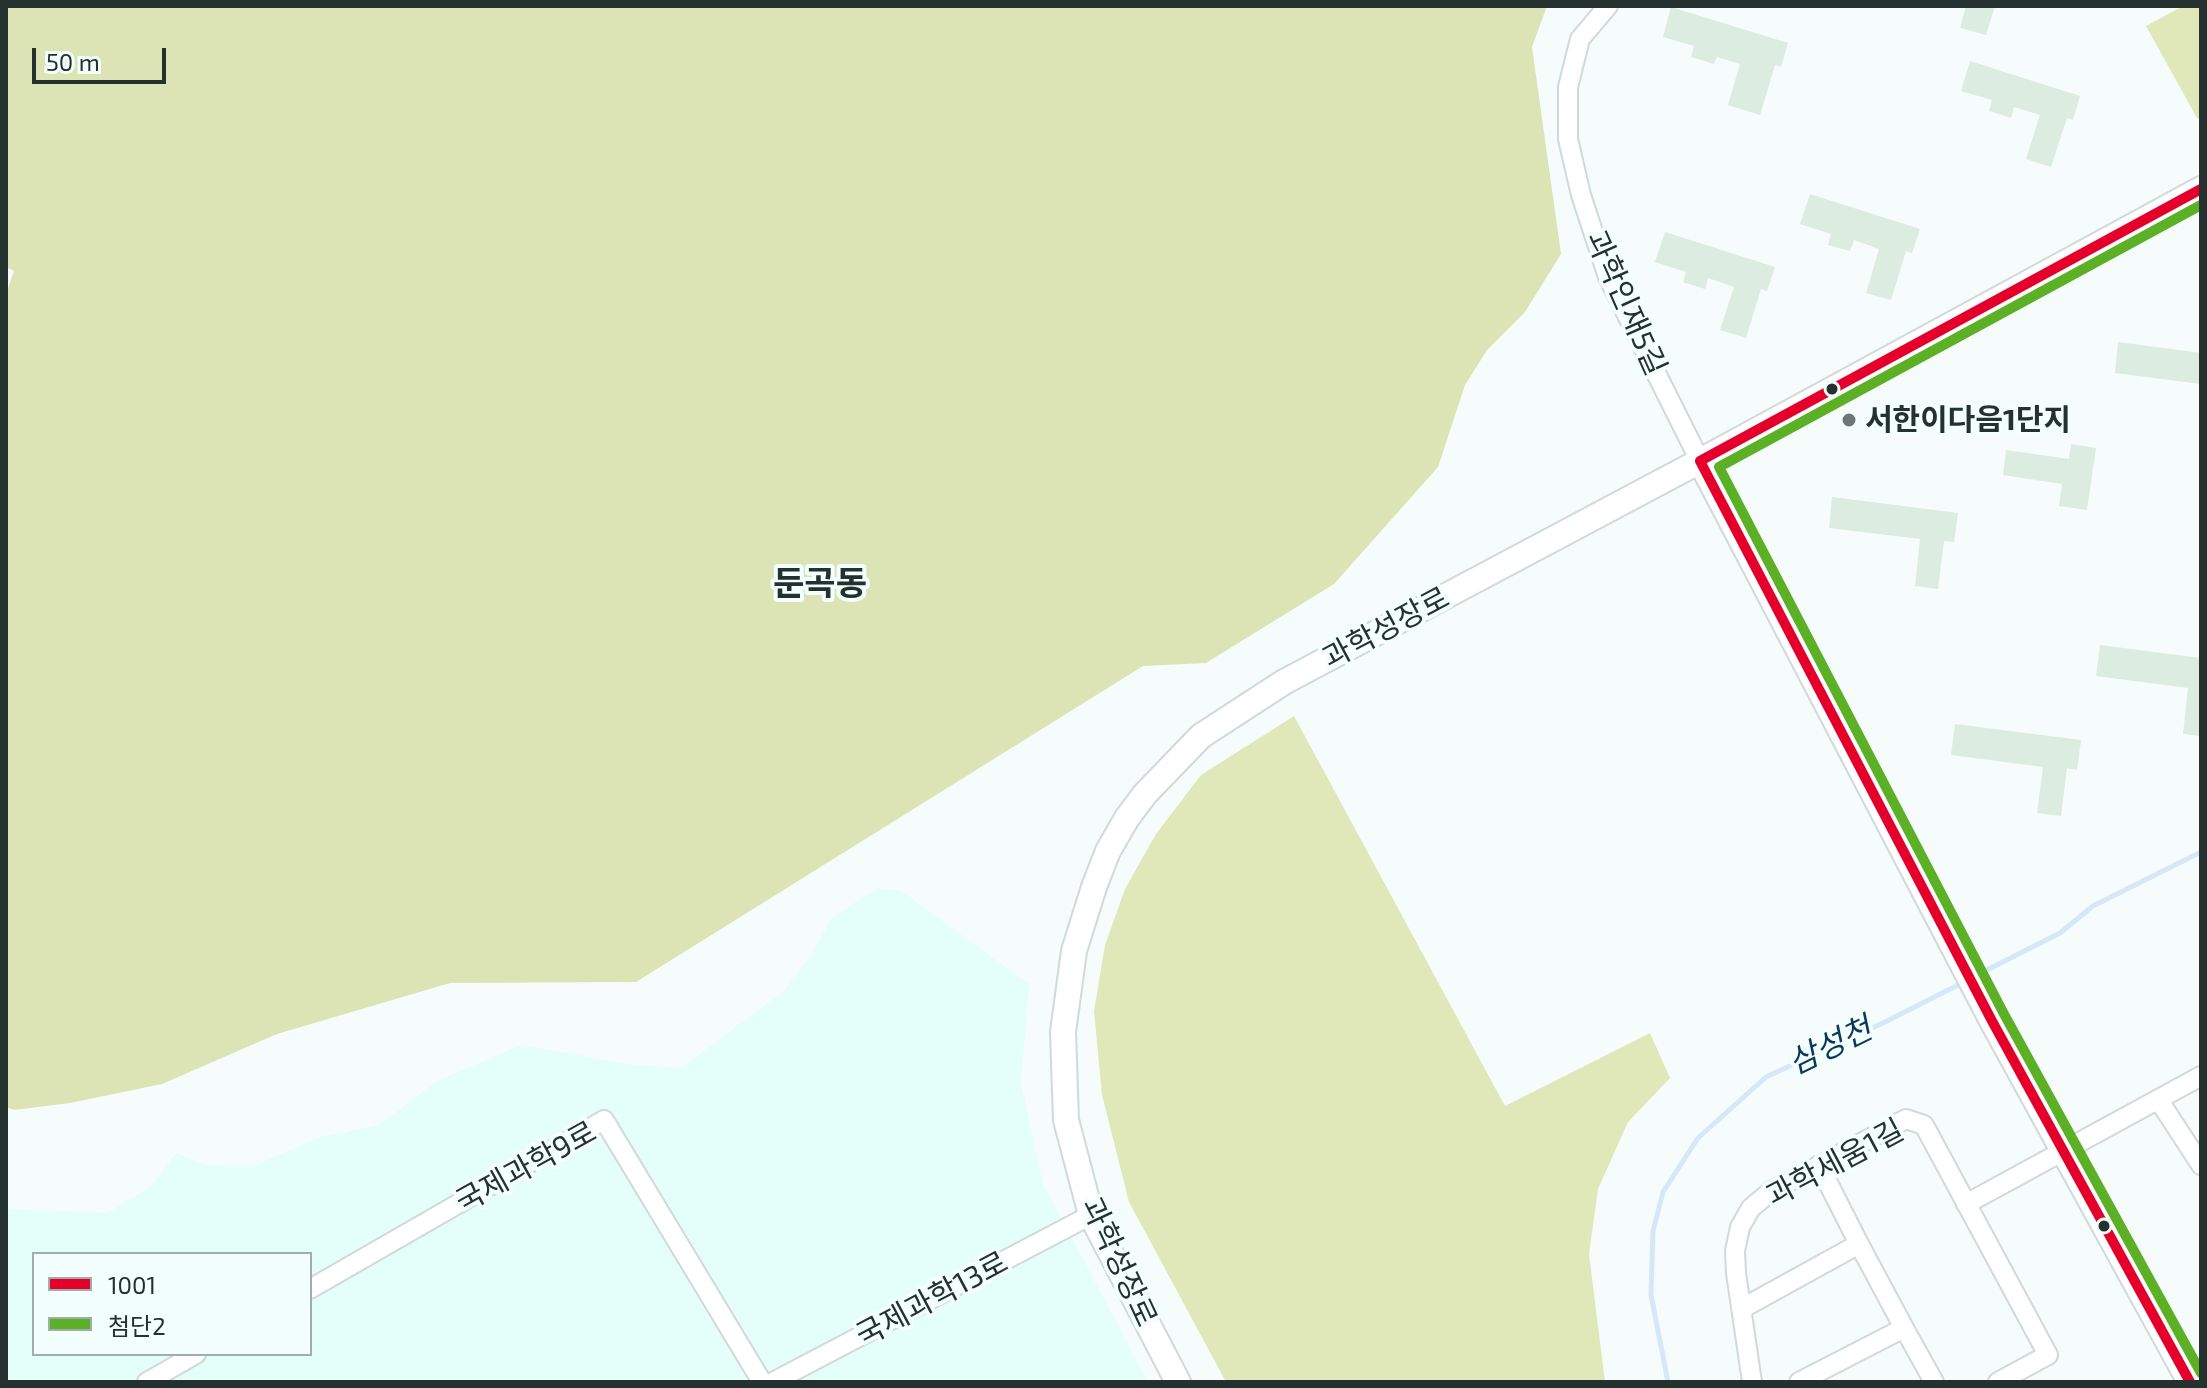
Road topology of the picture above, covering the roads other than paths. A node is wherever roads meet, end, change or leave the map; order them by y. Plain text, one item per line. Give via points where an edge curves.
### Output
1 (1608, 6) edge
2 (2201, 189) edge
3 (1700, 461) junction
4 (2201, 1076) edge
5 (2158, 1099) junction
6 (2062, 1150) junction
7 (1819, 1165) junction
8 (2201, 1165) edge
9 (1966, 1204) junction
10 (1091, 1215) junction
11 (1859, 1244) junction
12 (312, 1288) edge
13 (1741, 1309) junction
14 (1904, 1328) junction
15 (192, 1356) edge
16 (147, 1382) edge
17 (762, 1382) edge
18 (773, 1382) edge
19 (1178, 1382) edge
20 (1752, 1382) edge
21 (1799, 1382) edge
22 (1934, 1382) edge
23 (1998, 1382) edge
24 (2190, 1382) edge

1 - 3 street, 과학인재5길 via 1580,39 1568,87 1568,139 1608,277
2 - 3 street, 과학성장로
3 - 6 street
3 - 10 street, 과학성장로 via 1284,682 1201,736 1145,794 1108,851 1074,951 1068,986 1063,1032 1066,1120
4 - 5 street
5 - 6 street
5 - 8 street
6 - 9 street
6 - 24 street
7 - 9 street, 과학세움1길 via 1906,1119 1924,1125
7 - 11 street
7 - 13 street, 과학세움1길 via 1770,1192 1751,1208 1740,1227 1735,1251
9 - 23 street, 과학세움1길 via 2048,1355
10 - 18 street, 국제과학13로
10 - 19 street, 과학성장로
11 - 13 street
11 - 14 street
12 - 17 street, 국제과학9로 via 604,1120
13 - 20 street, 과학세움1길
14 - 21 street
14 - 22 street
15 - 16 street

